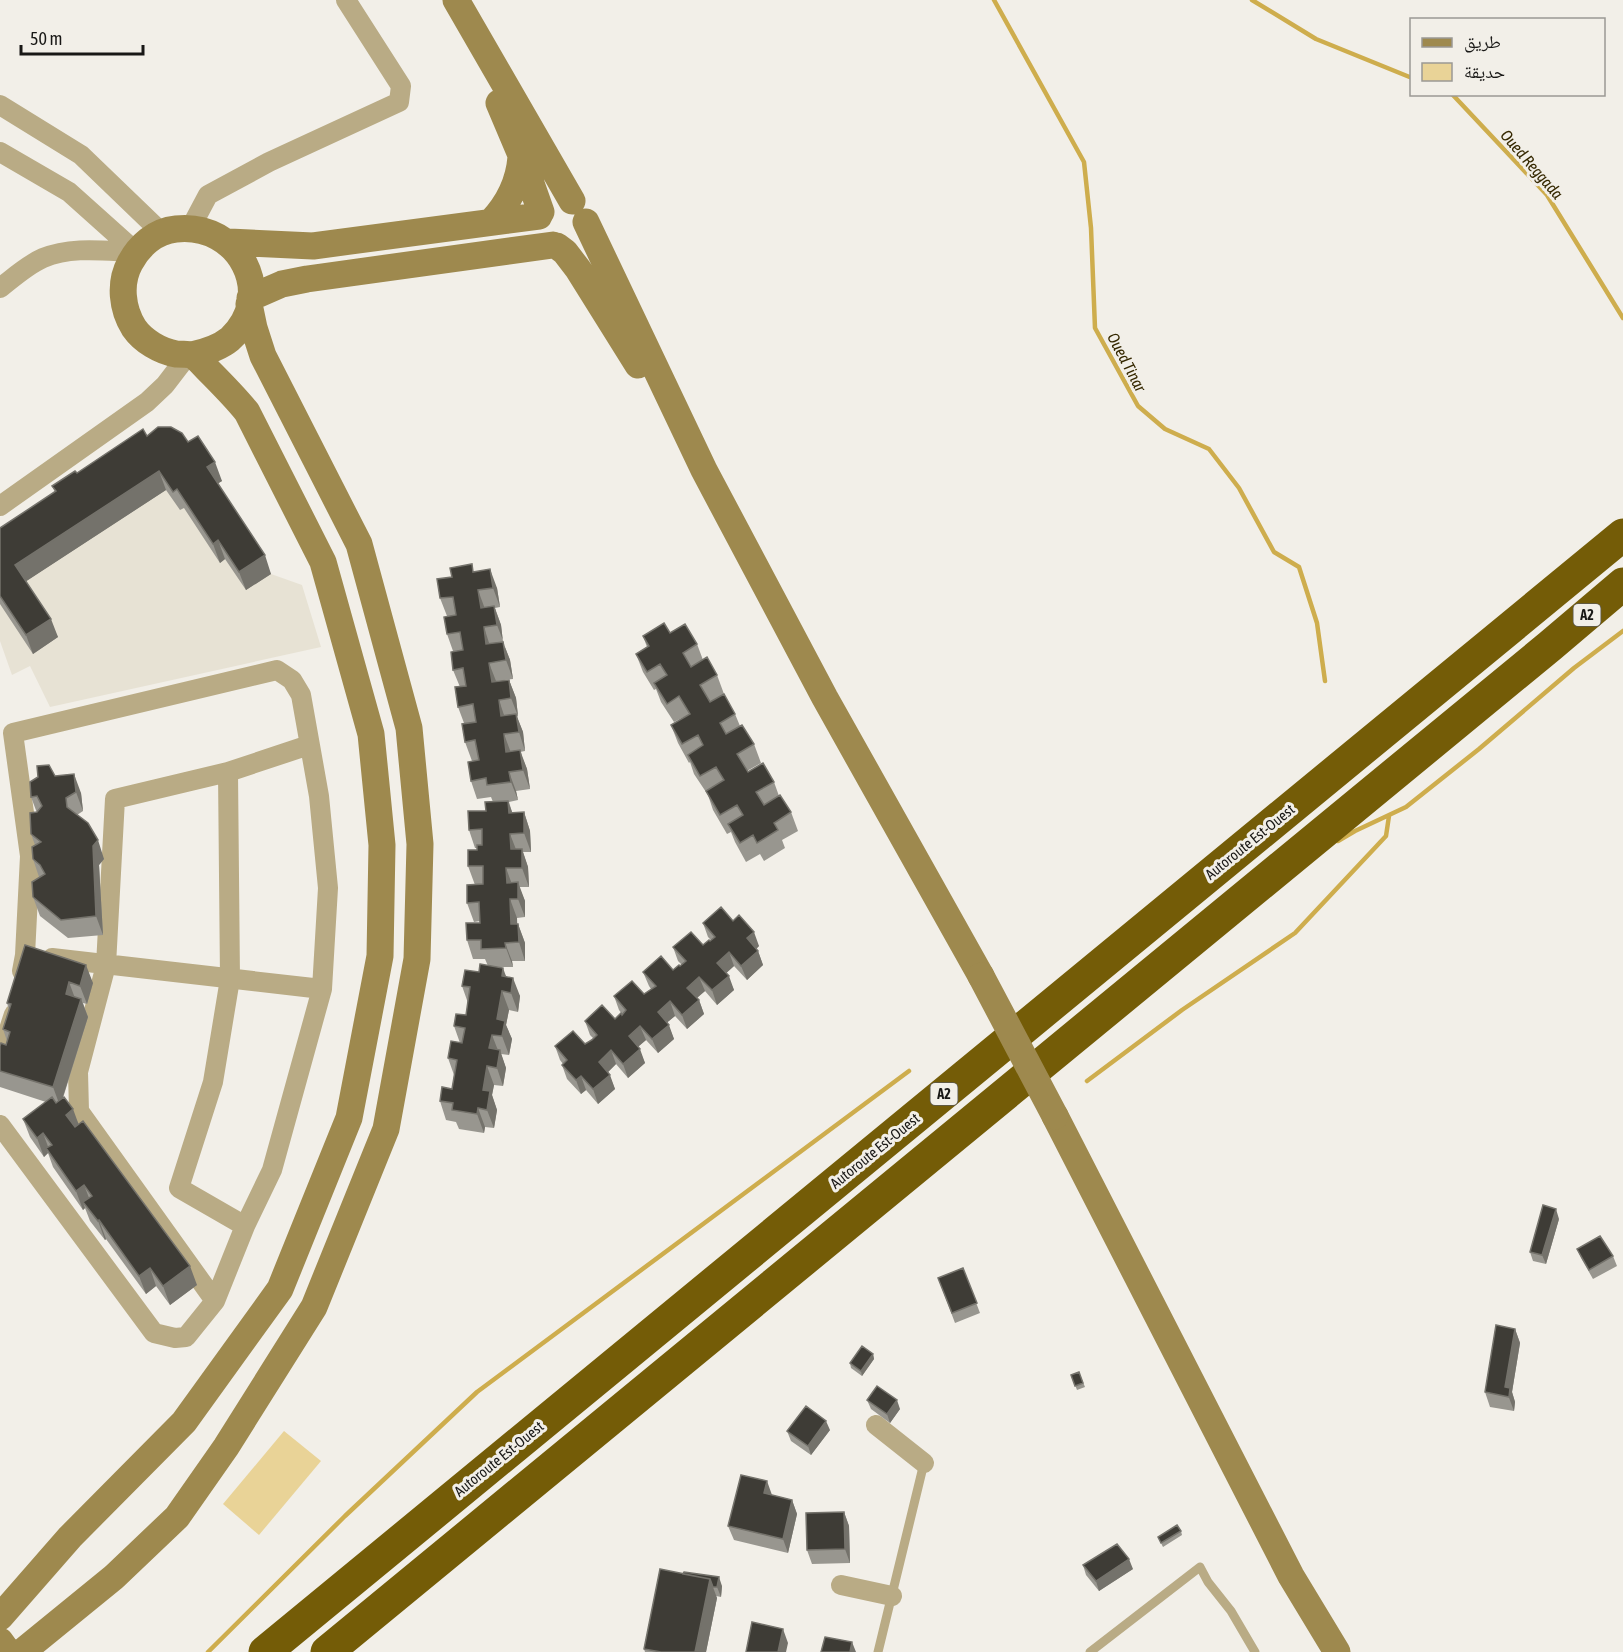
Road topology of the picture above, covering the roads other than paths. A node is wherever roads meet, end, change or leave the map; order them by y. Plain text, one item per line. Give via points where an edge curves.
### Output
1 (346, 0) edge
2 (458, 4) edge
3 (0, 105) edge
4 (0, 152) edge
5 (521, 156) junction
6 (579, 211) junction
7 (540, 214) junction
8 (491, 222) junction
9 (191, 227) junction
10 (162, 233) junction
11 (228, 242) junction
12 (555, 245) junction
13 (516, 249) junction
14 (136, 252) junction
15 (0, 288) edge
16 (592, 292) junction
17 (250, 301) junction
18 (190, 355) junction
19 (704, 470) junction
20 (0, 506) edge
21 (1623, 535) edge
22 (1623, 584) edge
23 (309, 745) junction
24 (228, 772) junction
25 (25, 955) junction
26 (105, 965) junction
27 (230, 979) junction
28 (322, 989) junction
29 (0, 1058) edge
30 (0, 1125) edge
31 (245, 1226) junction
32 (214, 1301) junction
33 (876, 1425) dead end
34 (924, 1463) joint
35 (841, 1585) dead end
36 (892, 1596) junction
37 (0, 1617) edge
38 (0, 1641) edge
39 (8, 1652) edge
40 (22, 1652) edge
41 (265, 1652) edge
42 (327, 1652) edge
43 (878, 1652) edge
44 (1090, 1652) edge
45 (1255, 1652) edge
46 (1337, 1652) edge

1 - 9 street via 401,86 399,102 208,195
2 - 5 main road
2 - 6 main road
3 - 10 street via 81,155
4 - 14 street via 69,192
5 - 7 main road
5 - 8 main road via 510,199
6 - 7 main road via 558,199
6 - 12 main road via 582,236 564,246
6 - 19 main road
7 - 8 main road
7 - 12 main road via 540,233
8 - 11 main road via 313,246
9 - 10 main road
9 - 11 main road
10 - 14 main road
11 - 17 main road via 246,267
12 - 13 main road
12 - 16 main road via 572,260
13 - 16 main road via 549,262
13 - 17 main road via 307,279 282,284
14 - 15 street via 59,253 41,259
14 - 18 main road via 126,270 125,311 149,344
16 - 19 main road
17 - 18 main road via 242,323 229,339 212,350
17 - 40 main road via 263,356 359,544 409,728 420,844 417,959 386,1129 314,1307 177,1517 114,1577
18 - 20 street via 147,402
18 - 37 main road via 247,412 323,562 371,734 382,845 380,956 350,1118 280,1289 184,1422 70,1537
19 - 46 main road, bridge via 825,698 981,976 1291,1576
21 - 41 highway, Autoroute Est-Ouest / A2
22 - 42 highway, A2
23 - 24 street
23 - 25 street via 302,695 292,680 277,670 13,733 30,856
23 - 28 street via 319,796 328,888
24 - 26 street via 115,799
24 - 27 street
25 - 26 street
25 - 29 street via 13,1019
26 - 27 street
26 - 32 street via 78,1072 79,1111
27 - 28 street
27 - 31 street via 213,1082 179,1188
28 - 31 street via 272,1170
30 - 32 street via 154,1333 186,1337
31 - 32 street
33 - 34 street
34 - 36 lane
35 - 36 street
36 - 43 lane
38 - 39 main road
44 - 45 lane via 1200,1567

